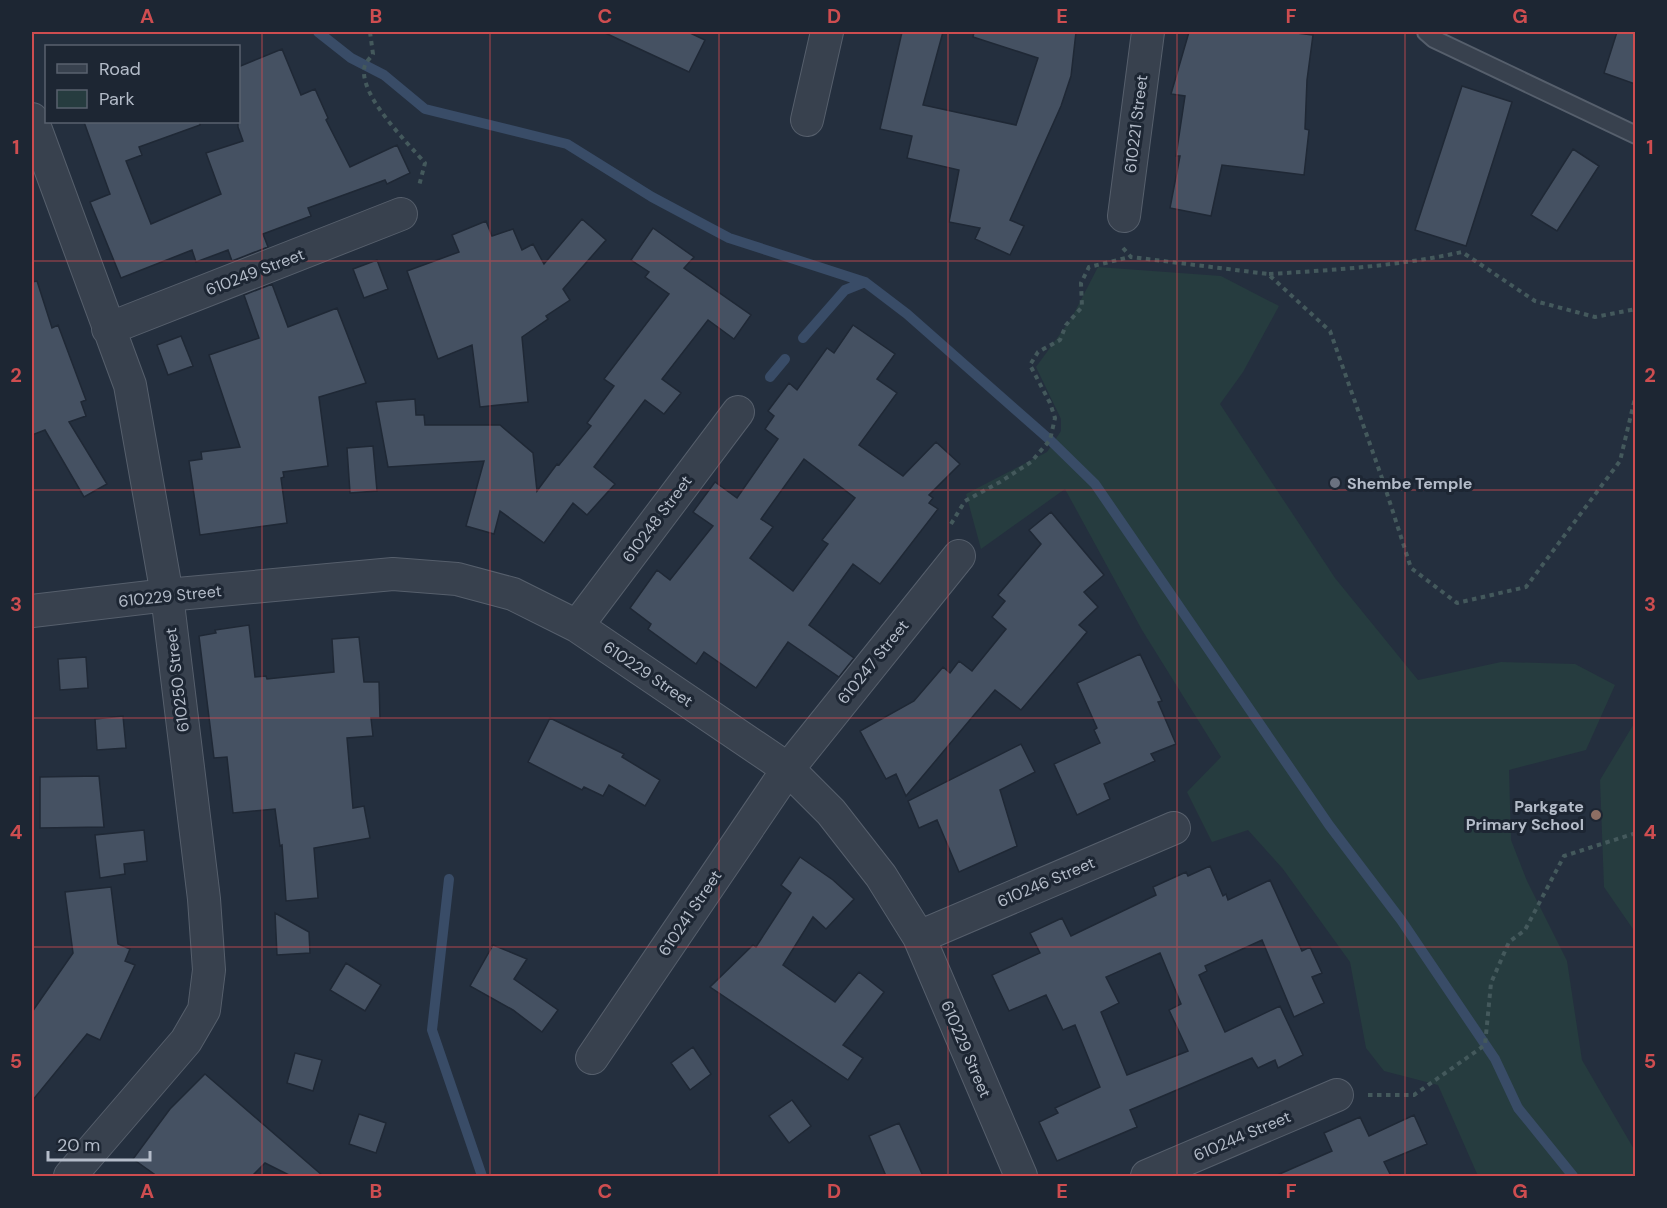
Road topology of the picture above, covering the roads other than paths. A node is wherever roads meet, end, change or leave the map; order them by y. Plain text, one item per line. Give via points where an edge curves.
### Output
1 (827, 32) edge
2 (1148, 32) edge
3 (1426, 32) edge
4 (32, 119) edge
5 (807, 120) dead end
6 (1635, 135) edge
7 (401, 214) road end
8 (1124, 216) road end
9 (108, 329) junction
10 (738, 412) dead end
11 (959, 556) road end
12 (167, 595) junction
13 (32, 611) edge
14 (577, 626) junction
15 (788, 769) junction
16 (1174, 828) dead end
17 (919, 937) junction
18 (592, 1058) dead end
19 (1337, 1095) road end
20 (70, 1176) edge
21 (1021, 1176) edge
22 (1147, 1176) edge

1 - 5 street
2 - 8 street, 610221 Street
3 - 6 lane
4 - 9 street, 610250 Street
7 - 9 street, 610249 Street
9 - 12 street, 610250 Street via 130,385
10 - 14 street, 610248 Street
11 - 15 street, 610247 Street
12 - 13 street, 610229 Street
12 - 14 street, 610229 Street via 393,574 436,577 513,594
12 - 20 street, 610250 Street via 204,899 209,970 204,1010 186,1041
14 - 15 street, 610229 Street
15 - 17 street, 610229 Street via 838,821 881,876
15 - 18 street, 610241 Street
16 - 17 street, 610246 Street
17 - 21 street, 610229 Street
19 - 22 street, 610244 Street

